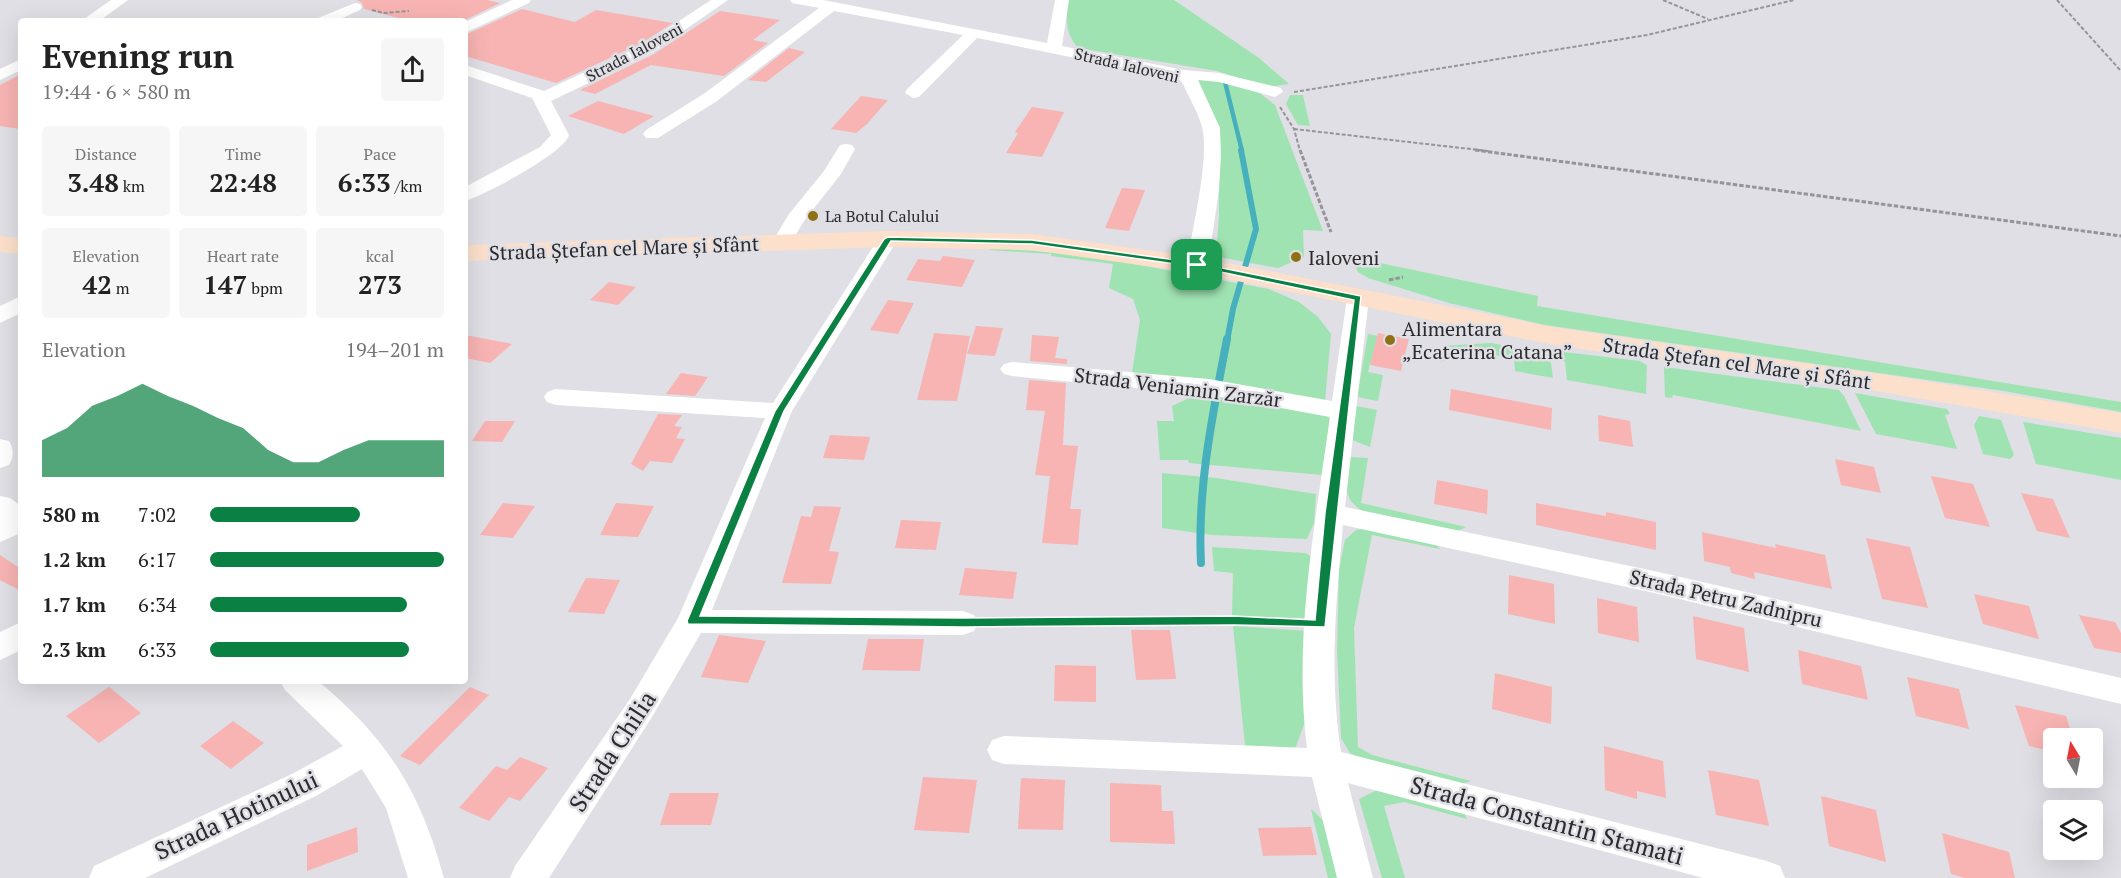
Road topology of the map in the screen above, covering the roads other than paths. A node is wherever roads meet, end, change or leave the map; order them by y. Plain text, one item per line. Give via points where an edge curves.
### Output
1 (121, 0) edge
2 (524, 0) edge
3 (721, 0) edge
4 (797, 0) edge
5 (1062, 0) edge
6 (355, 6) road end
7 (831, 6) junction
8 (94, 18) edge
9 (329, 18) edge
10 (468, 27) edge
11 (974, 33) junction
12 (1054, 48) junction
13 (18, 66) edge
14 (468, 71) edge
15 (0, 75) edge
16 (1184, 75) junction
17 (1270, 91) road end
18 (913, 93) dead end
19 (543, 98) junction
20 (652, 134) dead end
21 (846, 149) dead end
22 (468, 193) edge
23 (888, 239) junction
24 (782, 242) junction
25 (468, 253) edge
26 (1208, 267) junction
27 (1358, 298) junction
28 (18, 305) edge
29 (0, 316) edge
30 (1012, 369) dead end
31 (556, 397) dead end
32 (780, 411) junction
33 (1342, 411) junction
34 (2121, 423) edge
35 (0, 447) edge
36 (0, 459) edge
37 (0, 505) edge
38 (1330, 513) junction
39 (18, 518) edge
40 (18, 522) edge
41 (0, 532) edge
42 (692, 621) junction
43 (963, 623) road end
44 (18, 636) edge
45 (0, 648) edge
46 (299, 684) edge
47 (2121, 691) edge
48 (1004, 750) dead end
49 (365, 751) junction
50 (1327, 763) junction
51 (107, 878) edge
52 (426, 878) edge
53 (528, 878) edge
54 (1355, 878) edge
55 (1767, 878) edge

1 - 8 street
2 - 10 street
3 - 19 street, Strada Ialoveni via 647,49
4 - 7 street, Strada Ialoveni
5 - 12 street, Strada Ialoveni
6 - 9 street
7 - 11 street, Strada Ialoveni
7 - 20 street via 711,98
11 - 12 street, Strada Ialoveni
11 - 18 street
12 - 16 street, Strada Ialoveni
13 - 15 street
14 - 19 street
16 - 17 street via 1207,74
16 - 26 street, Strada Ialoveni via 1191,82 1211,128
19 - 22 street via 560,140
21 - 24 street, Strada Ștefan cel Mare și Sfânt via 839,165
23 - 24 main road, Strada Ștefan cel Mare și Sfânt
23 - 26 main road, Strada Ștefan cel Mare și Sfânt via 1032,242
23 - 32 street, Strada Chilia
24 - 25 main road, Strada Ștefan cel Mare și Sfânt
26 - 27 main road, Strada Ștefan cel Mare și Sfânt
27 - 33 street
27 - 34 main road, Strada Ștefan cel Mare și Sfânt via 1558,337 1909,387
28 - 29 street
30 - 33 street, Strada Veniamin Zarzăr via 1209,387
31 - 32 street
32 - 42 street, Strada Chilia
33 - 38 street
35 - 36 street
37 - 39 street
38 - 47 street, Strada Petru Zadnipru via 1666,584
38 - 50 street via 1317,675
40 - 41 street
42 - 43 street
42 - 53 street, Strada Chilia via 641,708
44 - 45 street
46 - 49 street via 342,722
48 - 50 street
49 - 51 street, Strada Hotinului via 304,785
49 - 52 street via 393,787 414,835
50 - 54 street
50 - 55 street, Strada Constantin Stamati

